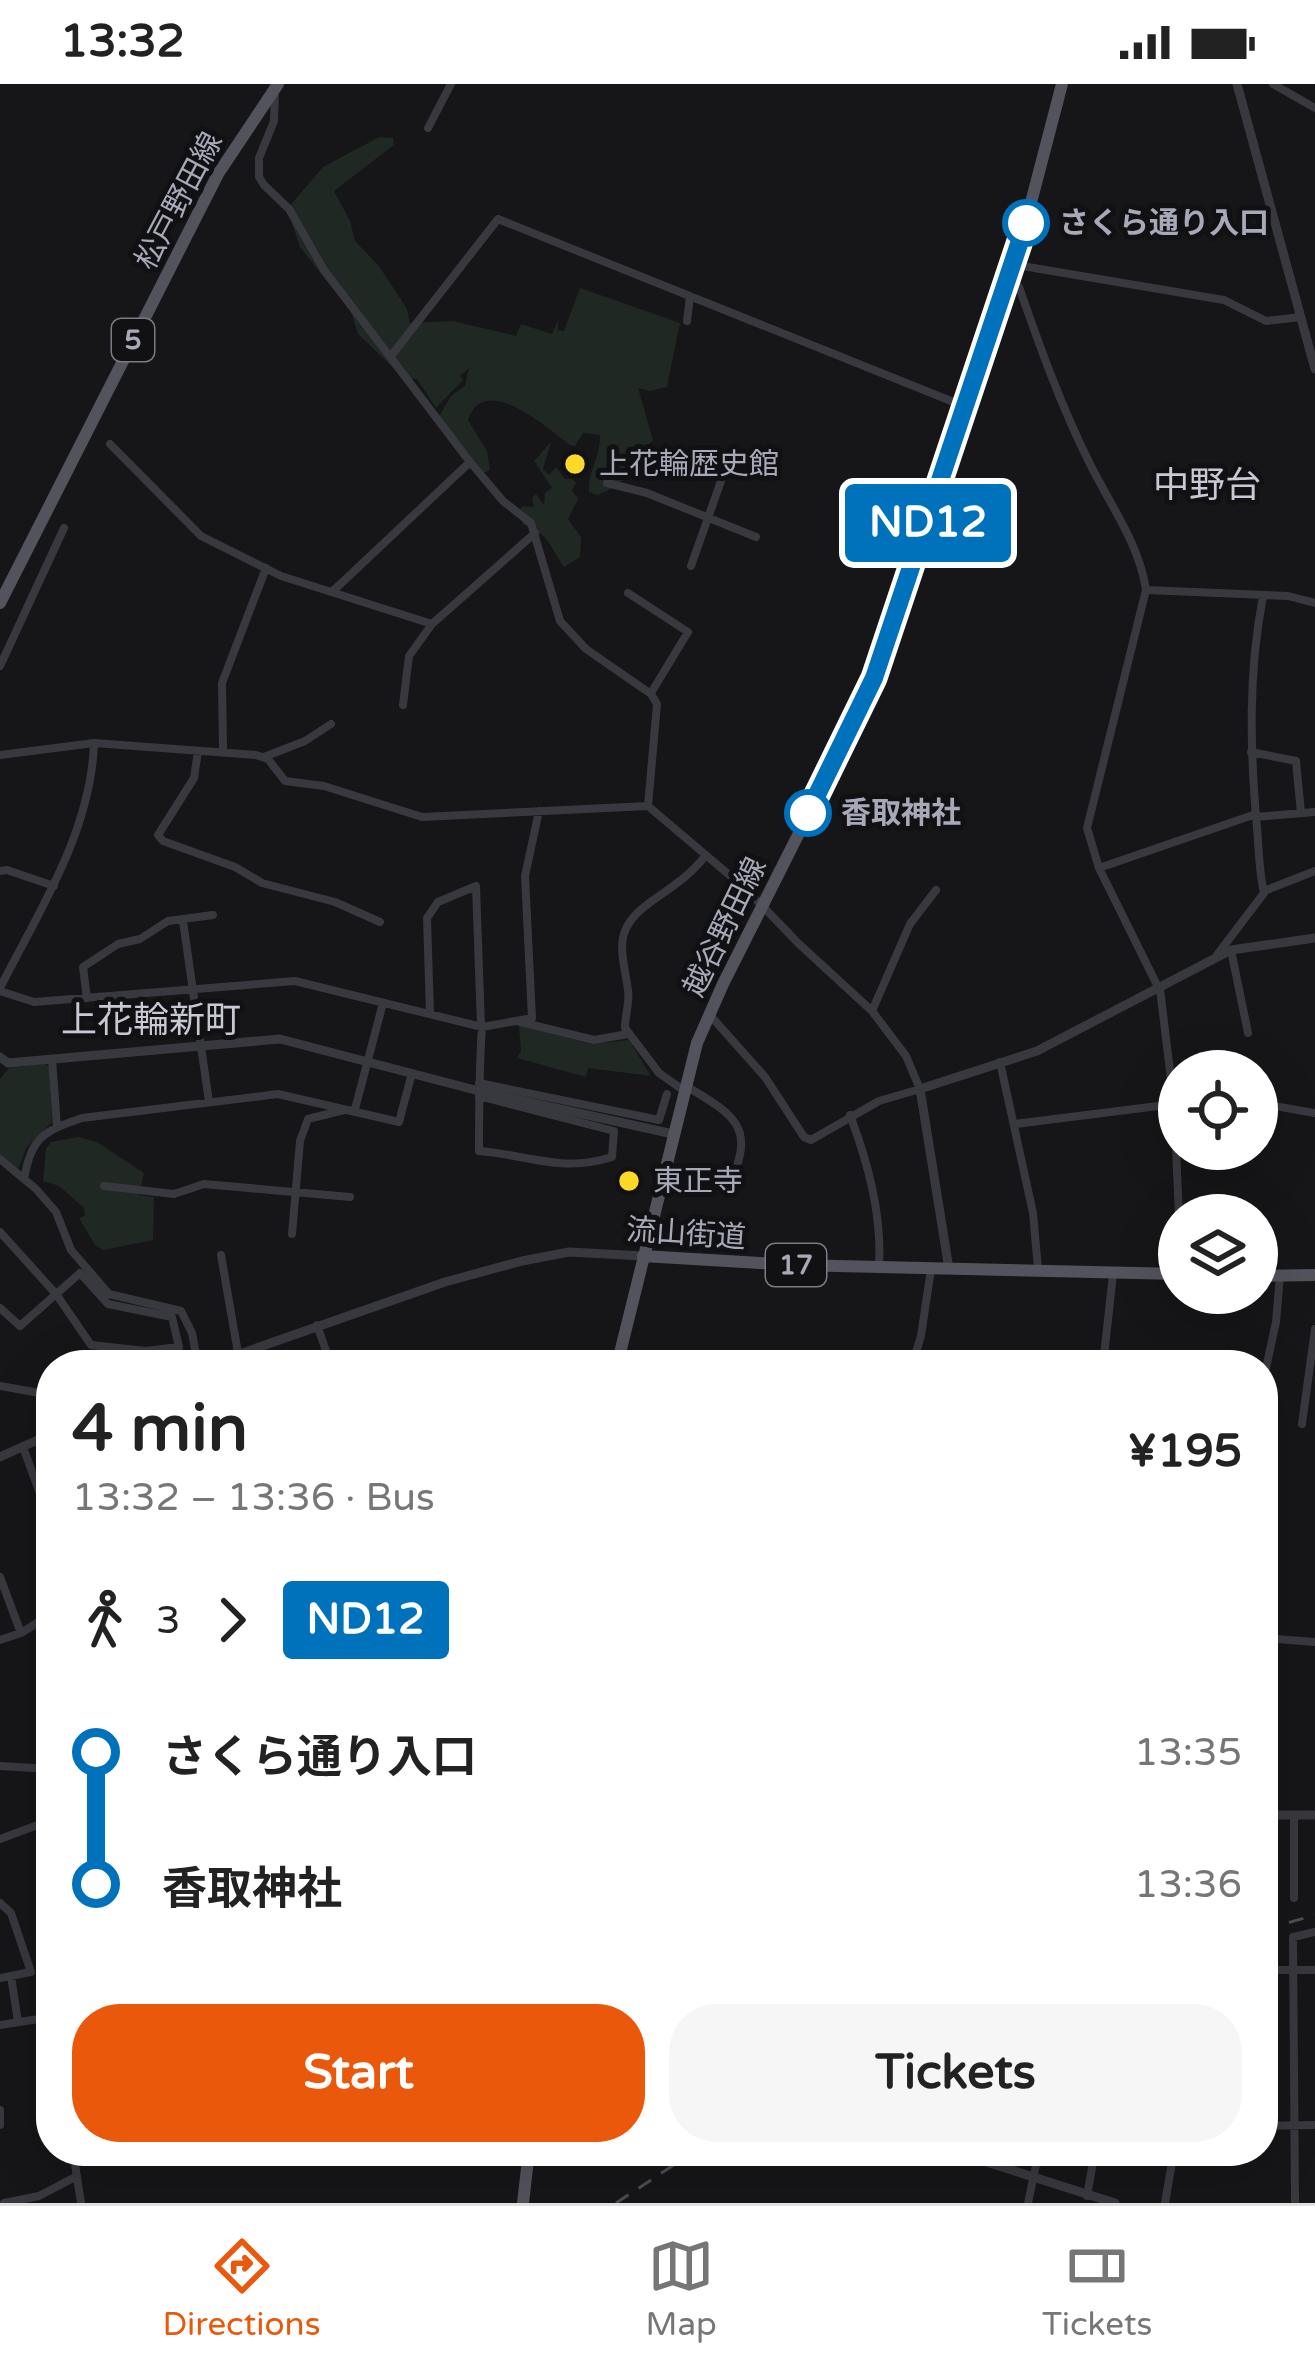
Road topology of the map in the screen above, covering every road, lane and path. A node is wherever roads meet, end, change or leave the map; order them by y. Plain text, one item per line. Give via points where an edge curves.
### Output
1 (451, 84) edge
2 (1062, 84) edge
3 (1237, 84) edge
4 (1273, 84) edge
5 (276, 85) edge
6 (1315, 107) edge
7 (428, 128) dead end
8 (1013, 272) junction
9 (690, 296) junction
10 (1301, 317) junction
11 (686, 320) dead end
12 (391, 356) junction
13 (1315, 369) edge
14 (968, 408) junction
15 (110, 444) dead end
16 (470, 462) junction
17 (721, 481) dead end
18 (607, 483) dead end
19 (707, 519) junction
20 (64, 529) dead end
21 (535, 533) junction
22 (756, 538) dead end
23 (691, 566) dead end
24 (266, 568) junction
25 (1146, 590) junction
26 (333, 591) junction
27 (628, 593) dead end
28 (1263, 596) junction
29 (0, 603) edge
30 (1315, 603) edge
31 (432, 624) junction
32 (0, 665) edge
33 (651, 694) junction
34 (403, 705) dead end
35 (331, 724) dead end
36 (94, 743) junction
37 (223, 750) junction
38 (198, 751) junction
39 (3, 752) edge
40 (1251, 752) junction
41 (264, 757) junction
42 (648, 806) junction
43 (538, 811) junction
44 (1315, 812) edge
45 (1301, 813) junction
46 (1254, 816) junction
47 (706, 855) junction
48 (1099, 868) junction
49 (0, 871) edge
50 (1315, 871) edge
51 (54, 886) junction
52 (936, 890) dead end
53 (1264, 890) junction
54 (761, 906) junction
55 (212, 915) dead end
56 (183, 921) junction
57 (380, 922) dead end
58 (1315, 938) edge
59 (1231, 950) junction
60 (1216, 956) junction
61 (193, 989) junction
62 (1159, 989) junction
63 (0, 990) edge
64 (86, 998) junction
65 (383, 1003) junction
66 (872, 1011) junction
67 (708, 1013) junction
68 (430, 1014) junction
69 (518, 1021) junction
70 (481, 1026) junction
71 (1248, 1033) dead end
72 (628, 1034) junction
73 (201, 1046) junction
74 (1168, 1050) edge
75 (52, 1059) junction
76 (367, 1061) junction
77 (1000, 1062) junction
78 (2, 1064) edge
79 (412, 1072) junction
80 (684, 1087) junction
81 (920, 1089) junction
82 (479, 1090) junction
83 (667, 1094) dead end
84 (209, 1102) junction
85 (1158, 1106) edge
86 (1278, 1107) edge
87 (351, 1109) junction
88 (1315, 1113) edge
89 (850, 1115) junction
90 (1015, 1124) junction
91 (57, 1127) junction
92 (673, 1134) junction
93 (0, 1160) edge
94 (24, 1179) junction
95 (732, 1179) dead end
96 (104, 1186) dead end
97 (294, 1193) junction
98 (350, 1197) dead end
99 (0, 1232) edge
100 (292, 1234) dead end
101 (221, 1255) dead end
102 (643, 1256) junction
103 (879, 1268) junction
104 (931, 1269) junction
105 (949, 1269) junction
106 (1038, 1269) junction
107 (83, 1270) junction
108 (1314, 1271) edge
109 (1114, 1272) junction
110 (1158, 1273) edge
111 (1280, 1276) joint
112 (56, 1294) junction
113 (0, 1308) edge
114 (317, 1325) junction
115 (1315, 1329) edge
116 (130, 1350) edge
117 (159, 1350) edge
118 (195, 1350) edge
119 (233, 1350) edge
120 (254, 1350) edge
121 (326, 1350) edge
122 (620, 1350) edge
123 (917, 1350) edge
124 (1105, 1350) edge
125 (1270, 1350) edge
126 (0, 1386) edge
127 (36, 1392) edge
128 (1302, 1424) dead end
129 (36, 1441) edge
130 (23, 1447) junction
131 (0, 1457) edge
132 (36, 1483) edge
133 (0, 1577) edge
134 (36, 1624) edge
135 (21, 1634) junction
136 (1278, 1639) edge
137 (0, 1640) edge
138 (1315, 1642) edge
139 (0, 1766) edge
140 (36, 1768) edge
141 (1278, 1815) edge
142 (1294, 1815) junction
143 (1315, 1815) edge
144 (36, 1826) edge
145 (0, 1839) edge
146 (1294, 1898) dead end
147 (0, 1903) edge
148 (1315, 1932) edge
149 (1278, 1970) edge
150 (1295, 1970) junction
151 (1315, 1970) edge
152 (6, 1977) edge
153 (36, 2020) edge
154 (18, 2022) junction
155 (0, 2025) edge
156 (0, 2110) edge
157 (0, 2125) edge
158 (1315, 2125) edge
159 (1278, 2126) edge
160 (1294, 2126) junction
161 (75, 2166) edge
162 (527, 2166) edge
163 (994, 2166) edge
164 (1036, 2166) edge
165 (1092, 2166) edge
166 (1171, 2166) edge
167 (77, 2176) junction
168 (1034, 2180) junction
169 (1087, 2196) junction
170 (4, 2203) edge
171 (81, 2203) edge
172 (523, 2203) edge
173 (1028, 2203) edge
174 (1112, 2203) edge
175 (1165, 2203) edge
176 (1295, 2203) edge

1 - 7 street
2 - 8 main road, 越谷野田線
3 - 10 street
4 - 6 street
5 - 12 street via 259,177
5 - 29 main road, 松戸野田線 / 5 via 218,174
8 - 10 street via 1031,264 1224,300 1266,321
8 - 14 main road, 越谷野田線
8 - 25 street via 1059,397 1137,550
9 - 11 street
9 - 12 street via 498,219
9 - 14 street
10 - 13 street
12 - 16 street
14 - 54 main road, 越谷野田線 via 868,697
15 - 24 street via 194,531
16 - 21 street
16 - 26 street
17 - 19 street
18 - 19 street
19 - 22 street
19 - 23 street
20 - 32 street
21 - 31 street
21 - 33 street via 560,621
24 - 26 street
24 - 37 street via 222,683
25 - 28 street
25 - 48 street via 1084,827
26 - 31 street
27 - 33 street via 688,632
28 - 30 street
28 - 40 street
31 - 34 street via 408,658
33 - 42 street via 657,704
35 - 41 street
36 - 38 street
36 - 39 street
36 - 51 street via 90,788
37 - 38 street
37 - 41 street
38 - 57 street via 194,778 158,835 163,841
40 - 45 street via 1296,761
40 - 46 street
41 - 43 street via 285,781 411,816
42 - 43 street
42 - 47 street
43 - 69 street via 525,876 532,1018
44 - 45 street
45 - 46 street
46 - 48 street
46 - 53 street
47 - 54 street
47 - 72 street via 639,910 623,934
48 - 62 street
49 - 51 street
50 - 53 street
51 - 63 street
52 - 66 street via 910,924
53 - 60 street
54 - 66 street
54 - 67 main road, 越谷野田線
55 - 56 street
56 - 61 street
56 - 64 street via 168,921 83,967
58 - 59 street
59 - 60 street
59 - 71 street
60 - 62 street
61 - 64 street
61 - 65 street via 295,981
61 - 73 street
62 - 74 street
62 - 77 street
63 - 64 street via 34,1002
65 - 68 street
65 - 76 street
66 - 81 street
67 - 80 main road, 越谷野田線
67 - 89 street via 804,1137
68 - 70 street
68 - 70 street via 427,918 438,902 476,886
69 - 70 street
69 - 72 street via 594,1040
70 - 82 street
72 - 80 street via 658,1073
73 - 75 street
73 - 76 street via 280,1039
73 - 84 street
75 - 78 street
75 - 91 street
76 - 79 street
76 - 87 street
77 - 81 street
77 - 90 street
79 - 82 street
79 - 87 street via 399,1122
80 - 92 main road, 越谷野田線
80 - 95 street via 740,1127 742,1157
81 - 89 street
81 - 105 street
82 - 82 street via 479,1151 574,1166 612,1157 614,1131
82 - 83 street via 659,1120
82 - 92 street
84 - 87 street via 278,1094
84 - 91 street
85 - 90 street
86 - 88 street
87 - 97 street via 308,1119
89 - 103 street via 867,1160
90 - 106 street
91 - 94 street via 29,1150
92 - 102 main road, 越谷野田線
93 - 94 street
94 - 107 street via 56,1212
96 - 97 street
97 - 98 street
97 - 100 street
99 - 112 street
101 - 119 street
102 - 103 main road, 流山街道 / 17
102 - 114 street, 流山街道 via 546,1256
102 - 122 main road, 越谷野田線
103 - 104 main road, 流山街道 / 17
104 - 105 main road, 流山街道 / 17
104 - 123 street
105 - 106 main road, 流山街道 / 17
106 - 109 main road, 流山街道 / 17
107 - 112 street
107 - 117 street via 108,1304 172,1318 179,1347
107 - 118 street via 113,1297 181,1311
108 - 111 main road
109 - 110 main road, 流山街道 / 17
109 - 124 street
111 - 125 street
112 - 113 street via 20,1326
112 - 116 street via 91,1345
114 - 120 street, 流山街道
114 - 121 street
115 - 128 street
126 - 127 street
129 - 130 street
130 - 131 street
130 - 132 street
133 - 135 street
134 - 135 street
135 - 137 street
136 - 138 street
139 - 140 street
141 - 142 street
142 - 143 street
142 - 146 street
144 - 145 street
147 - 152 street via 11,1912 31,1972
148 - 150 street via 1293,1937
149 - 150 street
150 - 151 street
150 - 160 street
152 - 154 street
153 - 154 street
154 - 155 street
156 - 157 street
158 - 160 street
159 - 160 street
160 - 176 street
161 - 167 street
162 - 172 main road
163 - 168 street
164 - 168 street
165 - 169 street
166 - 175 street
167 - 170 street
167 - 171 street
168 - 169 street
168 - 173 street
169 - 174 street

